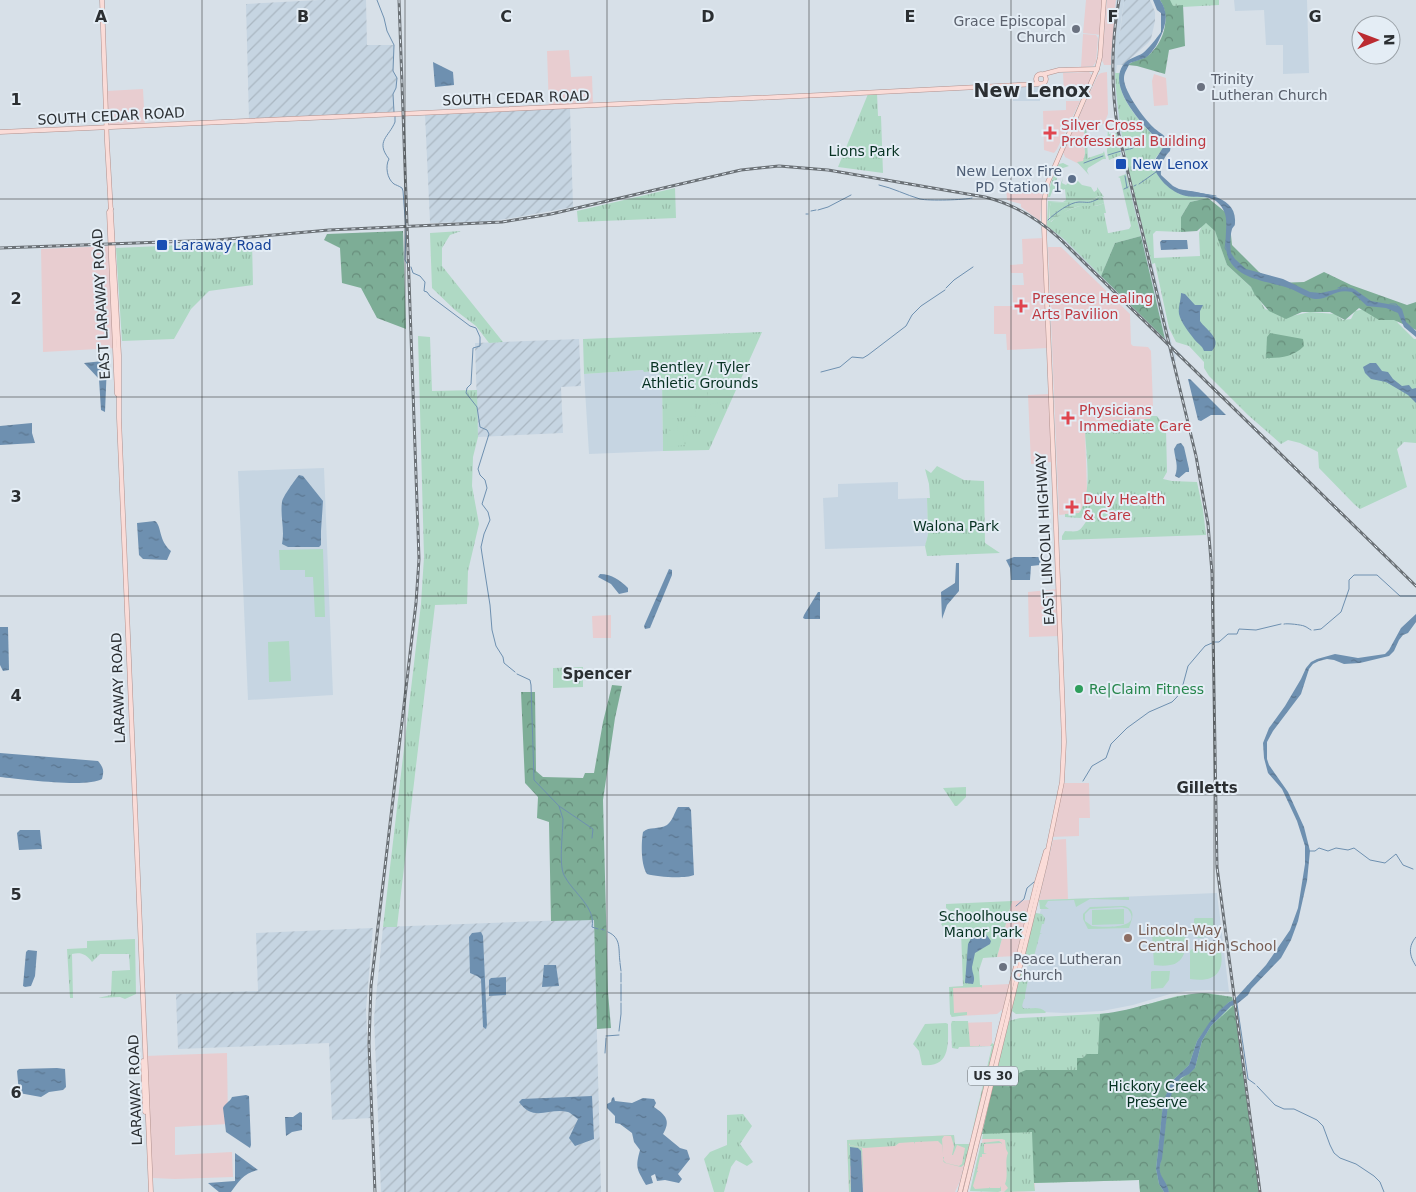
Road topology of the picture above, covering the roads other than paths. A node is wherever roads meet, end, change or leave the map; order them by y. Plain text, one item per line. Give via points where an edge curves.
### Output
1 (102, 0) edge
2 (1104, 0) edge
3 (1097, 69) junction
4 (1045, 76) junction
5 (1037, 82) junction
6 (107, 128) junction
7 (0, 132) edge
8 (119, 418) joint
9 (1006, 1017) junction
10 (150, 1192) edge
11 (960, 1192) edge
12 (965, 1192) edge

1 - 6 main road, EAST LARAWAY ROAD
2 - 3 main road, US 30
3 - 4 main road via 1059,70
3 - 9 main road, EAST LINCOLN HIGHWAY / US 30 via 1048,182 1044,201 1065,750 1060,794
4 - 5 main road via 1044,83
4 - 5 main road via 1038,74
5 - 6 main road, SOUTH CEDAR ROAD
6 - 7 main road, SOUTH CEDAR ROAD
6 - 8 main road, EAST LARAWAY ROAD
8 - 10 main road, LARAWAY ROAD
9 - 11 main road, US 30
9 - 12 main road, US 30

